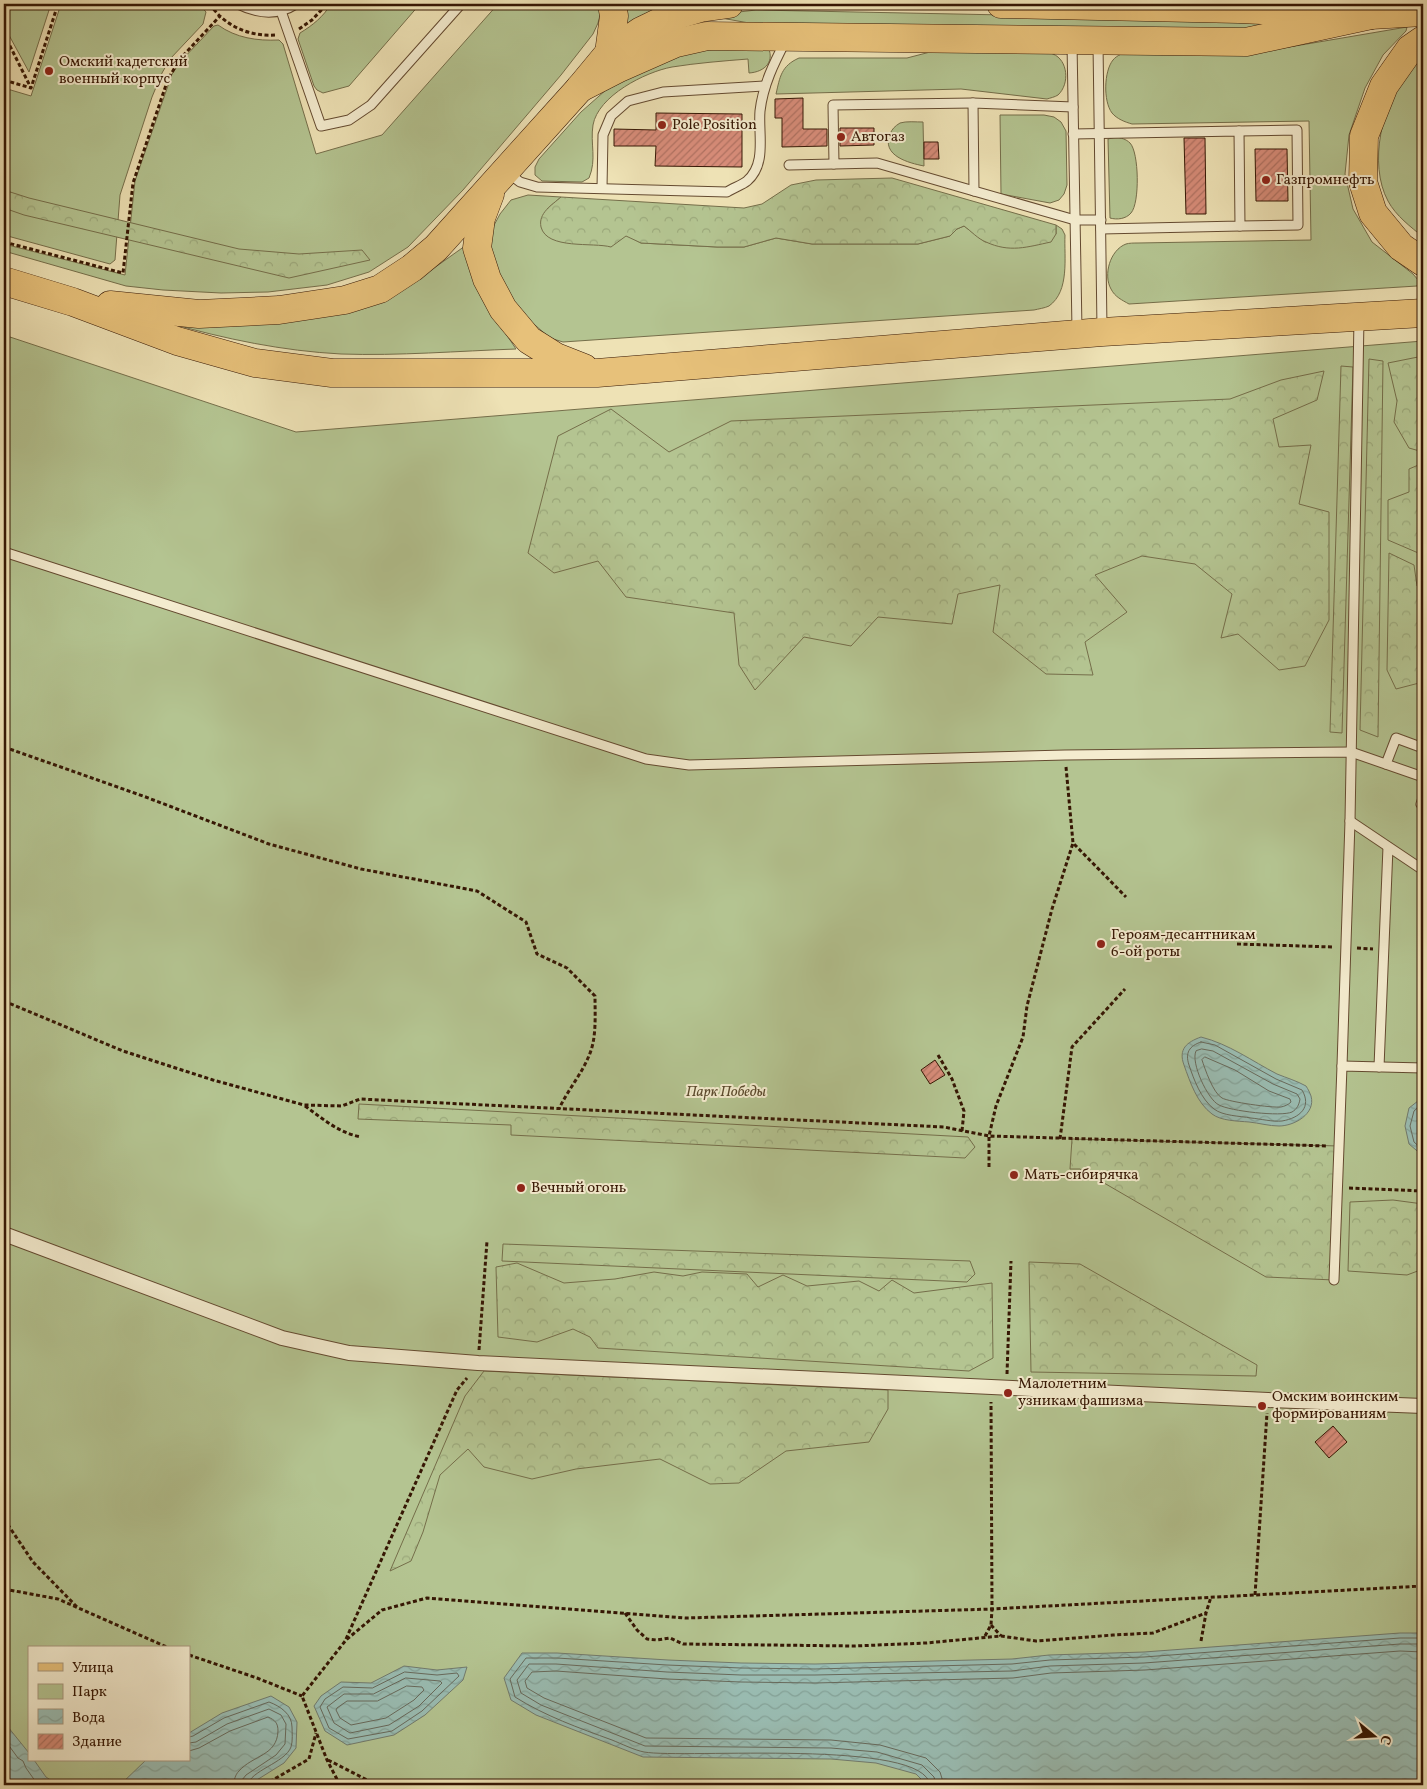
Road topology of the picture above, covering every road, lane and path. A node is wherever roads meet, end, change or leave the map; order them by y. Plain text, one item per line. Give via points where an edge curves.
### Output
1 (8, 4) edge
2 (58, 4) edge
3 (238, 4) edge
4 (296, 4) edge
5 (461, 4) edge
6 (612, 4) edge
7 (729, 4) edge
8 (1001, 4) edge
9 (281, 11) junction
10 (1423, 12) edge
11 (1371, 15) junction
12 (220, 16) dead end
13 (4, 17) edge
14 (4, 34) edge
15 (788, 38) junction
16 (1423, 40) edge
17 (1085, 41) junction
18 (609, 53) junction
19 (4, 80) edge
20 (765, 86) junction
21 (31, 88) junction
22 (580, 88) junction
23 (972, 102) junction
24 (1073, 107) junction
25 (1239, 131) junction
26 (1099, 133) junction
27 (1074, 134) junction
28 (789, 164) dead end
29 (834, 164) junction
30 (500, 178) junction
31 (602, 188) junction
32 (974, 191) junction
33 (1075, 220) junction
34 (1101, 224) junction
35 (1240, 226) junction
36 (4, 242) edge
37 (1423, 262) edge
38 (4, 281) edge
39 (73, 302) junction
40 (1423, 313) edge
41 (1359, 317) junction
42 (1090, 333) junction
43 (597, 373) junction
44 (4, 552) edge
45 (4, 747) edge
46 (1423, 748) edge
47 (1352, 752) junction
48 (1065, 755) junction
49 (1386, 764) junction
50 (1423, 777) edge
51 (1423, 798) edge
52 (1423, 804) edge
53 (1350, 821) junction
54 (1073, 843) junction
55 (1388, 846) junction
56 (1423, 870) edge
57 (1126, 897) dead end
58 (1237, 944) dead end
59 (1347, 948) junction
60 (1384, 949) junction
61 (1125, 989) dead end
62 (4, 1000) edge
63 (938, 1055) dead end
64 (1342, 1066) junction
65 (1379, 1067) junction
66 (1423, 1068) edge
67 (304, 1105) junction
68 (559, 1109) junction
69 (962, 1131) junction
70 (989, 1136) junction
71 (360, 1137) dead end
72 (1060, 1138) junction
73 (1339, 1146) junction
74 (989, 1167) dead end
75 (1338, 1188) junction
76 (1423, 1191) edge
77 (4, 1234) edge
78 (487, 1241) dead end
79 (1012, 1261) dead end
80 (1334, 1280) dead end
81 (478, 1363) junction
82 (990, 1386) junction
83 (1007, 1387) junction
84 (1268, 1400) junction
85 (1423, 1406) edge
86 (4, 1519) edge
87 (1423, 1586) edge
88 (4, 1589) edge
89 (1255, 1595) junction
90 (1211, 1597) junction
91 (79, 1608) junction
92 (992, 1609) junction
93 (1206, 1613) junction
94 (625, 1614) junction
95 (991, 1625) junction
96 (986, 1636) junction
97 (1001, 1636) junction
98 (346, 1640) junction
99 (1201, 1641) dead end
100 (164, 1646) edge
101 (190, 1655) edge
102 (302, 1696) junction
103 (316, 1732) junction
104 (327, 1760) junction
105 (264, 1785) edge
106 (340, 1785) edge
107 (377, 1785) edge

1 - 13 path
2 - 21 path
3 - 9 lane via 251,11
4 - 9 lane
5 - 9 lane via 371,105 349,120 321,126
6 - 18 main road via 614,16
7 - 18 main road via 670,17
8 - 11 main road
10 - 11 main road
11 - 17 main road via 1246,42
12 - 36 path via 180,59 168,79 133,183 123,273
14 - 21 path
15 - 17 main road
15 - 20 lane
15 - 22 main road via 707,36 676,43
16 - 37 main road via 1410,49 1384,86 1364,136 1364,182 1373,213 1401,247
17 - 24 lane
17 - 26 lane
18 - 22 main road
19 - 21 path
20 - 31 lane via 663,92 628,101 611,116 603,135
20 - 31 lane via 760,112 759,162 748,181 727,192
22 - 30 main road
23 - 24 lane
23 - 29 lane via 833,105
23 - 32 lane
24 - 27 lane
25 - 26 lane
25 - 35 lane
25 - 35 lane via 1297,130 1298,225
26 - 27 lane
26 - 34 lane
27 - 33 lane
28 - 29 lane
29 - 32 lane via 877,163
30 - 31 lane via 537,187
30 - 39 main road via 436,248 412,268 380,288 345,300 279,310 199,314
30 - 43 main road via 481,218 477,248 487,279 503,309 529,340 556,357
32 - 33 lane
33 - 34 lane
33 - 42 lane
34 - 35 lane
34 - 42 lane
38 - 39 main road
39 - 43 main road via 177,341 255,363 332,373
40 - 41 main road
41 - 42 main road
41 - 47 lane
42 - 43 main road
44 - 48 lane via 646,759 689,765
45 - 68 path via 269,844 360,869 477,892 526,922 537,954 568,968 595,996 593,1044
46 - 49 lane via 1396,738
47 - 48 lane
47 - 49 lane
47 - 53 lane
48 - 54 path
49 - 50 lane
51 - 52 lane
53 - 55 lane
53 - 59 lane
54 - 57 path
54 - 70 path via 1029,997 1023,1037 996,1106
55 - 56 lane
55 - 60 lane
58 - 59 path
59 - 60 path
59 - 64 lane
60 - 65 lane
61 - 72 path via 1072,1047
62 - 67 path via 124,1051
63 - 69 path via 952,1079 964,1111
64 - 65 lane
64 - 73 lane
65 - 66 lane
67 - 68 path via 342,1106 360,1099
67 - 71 path via 336,1128
68 - 69 path
69 - 70 path
70 - 72 path
70 - 74 path
72 - 73 path
73 - 75 lane
75 - 76 path
75 - 80 lane
77 - 81 street via 282,1338 348,1353
78 - 81 path
79 - 83 path
81 - 82 street
81 - 98 path via 457,1390
82 - 83 street
82 - 92 path
83 - 84 street
84 - 85 street
84 - 89 path
86 - 91 path via 33,1562
87 - 89 path
88 - 91 path via 58,1599
89 - 90 path
90 - 92 path
90 - 93 path
91 - 100 path
92 - 94 path via 685,1618
92 - 95 path
93 - 97 path via 1153,1633 1036,1641
93 - 99 path
94 - 96 path via 647,1639 670,1638 683,1644 855,1646
94 - 98 path via 427,1598 382,1610
95 - 96 path
95 - 97 path
96 - 97 path
98 - 102 path
101 - 102 path
102 - 103 path
103 - 104 path
103 - 105 path via 309,1759
104 - 106 path
104 - 107 path

